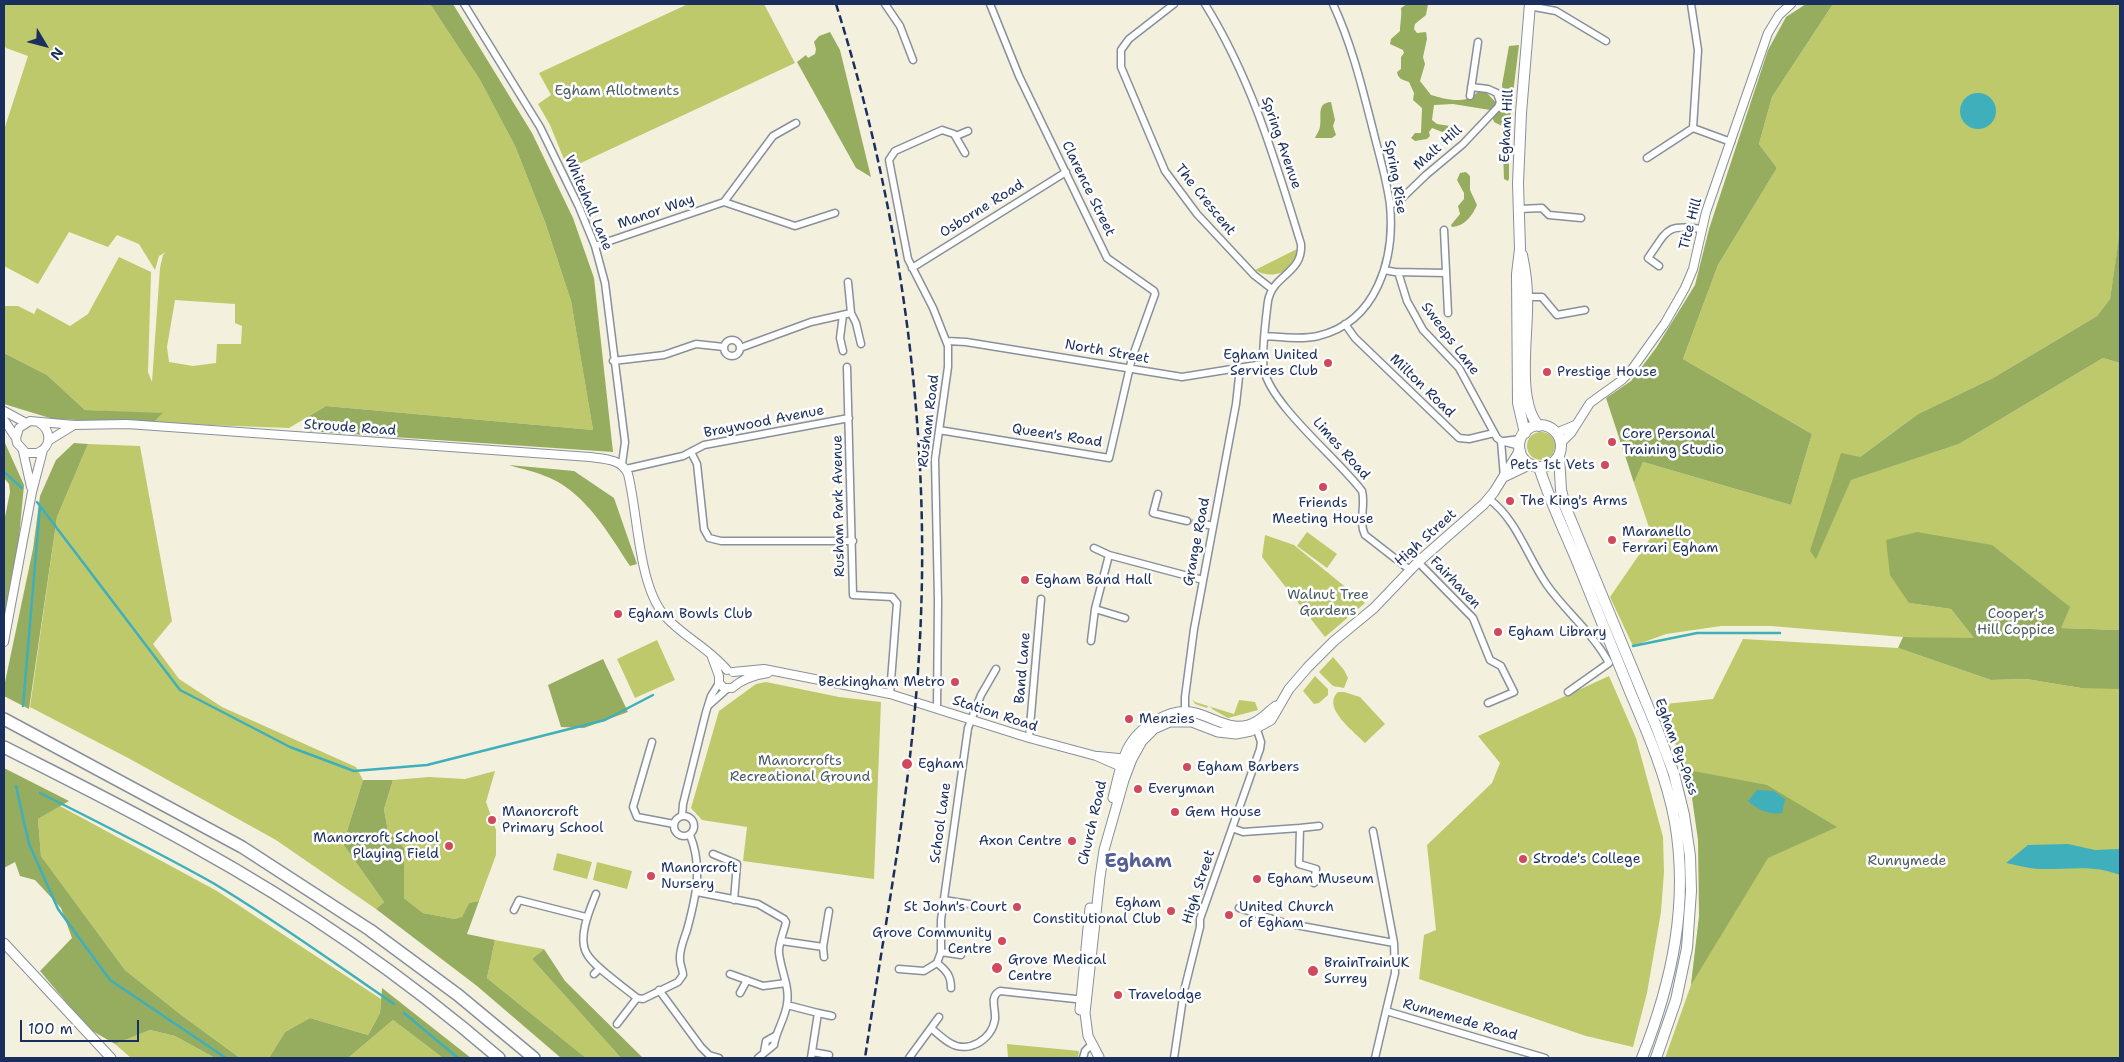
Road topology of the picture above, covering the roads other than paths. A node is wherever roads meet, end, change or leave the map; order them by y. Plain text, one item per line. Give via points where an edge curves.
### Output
1 (464, 4) edge
2 (885, 4) edge
3 (990, 4) edge
4 (1174, 4) edge
5 (1205, 4) edge
6 (1333, 4) edge
7 (1691, 4) edge
8 (1791, 4) edge
9 (1530, 5) edge
10 (1606, 40) dead end
11 (1478, 42) dead end
12 (913, 60) dead end
13 (1471, 87) junction
14 (1470, 96) dead end
15 (796, 123) dead end
16 (1693, 128) junction
17 (968, 130) dead end
18 (956, 136) junction
19 (1732, 142) junction
20 (965, 153) dead end
21 (1647, 158) dead end
22 (1066, 172) junction
23 (724, 202) junction
24 (1390, 205) junction
25 (1519, 208) junction
26 (835, 213) dead end
27 (1581, 218) dead end
28 (1702, 229) junction
29 (1444, 230) dead end
30 (595, 246) junction
31 (1659, 266) dead end
32 (912, 268) junction
33 (1384, 270) junction
34 (1398, 272) junction
35 (1446, 273) junction
36 (848, 282) dead end
37 (1272, 289) junction
38 (1522, 297) junction
39 (1585, 310) dead end
40 (851, 313) junction
41 (1448, 313) dead end
42 (844, 314) junction
43 (1345, 324) junction
44 (1265, 336) junction
45 (947, 341) junction
46 (861, 344) dead end
47 (724, 347) junction
48 (740, 348) junction
49 (843, 351) dead end
50 (613, 361) junction
51 (1263, 364) junction
52 (847, 367) dead end
53 (1240, 368) junction
54 (1130, 369) junction
55 (4, 411) edge
56 (849, 418) junction
57 (4, 420) edge
58 (38, 422) junction
59 (26, 423) junction
60 (74, 425) junction
61 (1575, 425) junction
62 (1538, 426) junction
63 (939, 430) junction
64 (1492, 431) junction
65 (1556, 433) junction
66 (16, 438) junction
67 (48, 441) junction
68 (1502, 441) junction
69 (1521, 442) junction
70 (1561, 444) junction
71 (43, 450) junction
72 (23, 451) junction
73 (691, 452) junction
74 (1559, 455) junction
75 (1535, 465) junction
76 (624, 467) junction
77 (1504, 477) junction
78 (32, 492) junction
79 (1158, 494) dead end
80 (1489, 499) junction
81 (1187, 521) tunnel mouth
82 (1200, 523) tunnel mouth
83 (1213, 526) junction
84 (853, 541) junction
85 (1094, 548) dead end
86 (1109, 555) junction
87 (1418, 562) junction
88 (1410, 570) junction
89 (1203, 580) junction
90 (1042, 599) dead end
91 (1096, 609) junction
92 (1125, 618) dead end
93 (1589, 622) dead end
94 (1582, 626) junction
95 (1092, 641) dead end
96 (4, 642) edge
97 (710, 653) junction
98 (996, 669) dead end
99 (730, 671) junction
100 (772, 672) junction
101 (719, 680) junction
102 (736, 684) junction
103 (727, 689) junction
104 (1568, 692) dead end
105 (888, 694) junction
106 (1488, 703) dead end
107 (709, 705) junction
108 (937, 708) junction
109 (1185, 717) junction
110 (4, 719) edge
111 (970, 720) junction
112 (1256, 726) junction
113 (1029, 738) junction
114 (652, 742) dead end
115 (4, 747) edge
116 (1096, 756) junction
117 (1128, 758) junction
118 (1124, 769) junction
119 (682, 816) junction
120 (674, 824) junction
121 (1319, 826) dead end
122 (1232, 828) junction
123 (1300, 828) junction
124 (1373, 830) dead end
125 (690, 835) junction
126 (713, 854) dead end
127 (1314, 883) dead end
128 (697, 892) junction
129 (596, 894) dead end
130 (734, 900) junction
131 (944, 900) junction
132 (975, 905) dead end
133 (1239, 908) dead end
134 (514, 910) dead end
135 (829, 911) dead end
136 (586, 917) junction
137 (782, 941) junction
138 (4, 943) edge
139 (1394, 943) junction
140 (823, 947) junction
141 (941, 952) junction
142 (961, 955) dead end
143 (824, 957) dead end
144 (937, 964) junction
145 (600, 968) junction
146 (899, 969) dead end
147 (594, 974) dead end
148 (730, 974) dead end
149 (747, 980) junction
150 (786, 983) junction
151 (951, 988) dead end
152 (659, 990) junction
153 (740, 993) dead end
154 (637, 998) junction
155 (1083, 1000) junction
156 (787, 1004) junction
157 (1386, 1011) junction
158 (818, 1014) junction
159 (832, 1016) dead end
160 (939, 1017) dead end
161 (617, 1024) dead end
162 (931, 1028) junction
163 (1090, 1046) junction
164 (811, 1055) edge
165 (829, 1055) dead end
166 (710, 1056) edge
167 (111, 1058) edge
168 (499, 1058) edge
169 (534, 1058) edge
170 (719, 1058) edge
171 (758, 1058) edge
172 (909, 1058) edge
173 (1083, 1058) edge
174 (1099, 1058) edge
175 (1174, 1058) edge
176 (1375, 1058) edge
177 (1545, 1058) edge
178 (1642, 1058) edge
179 (1656, 1058) edge

1 - 30 street, Whitehall Lane via 540,127
2 - 12 street via 900,26
3 - 22 street, Clarence Street via 1019,76
4 - 37 street, The Crescent via 1129,40 1121,50 1121,67 1165,170 1198,214 1254,275
5 - 37 street, Spring Avenue via 1236,59 1258,111 1300,244 1299,262
6 - 24 street, Spring Rise via 1356,62
7 - 16 street via 1698,50
8 - 19 street, Tite Hill via 1779,15 1768,34
9 - 10 street via 1556,11
9 - 25 main road, Egham Hill via 1521,113
11 - 13 street
13 - 14 street
13 - 24 street, Malt Hill via 1493,90 1499,104 1458,148 1400,200
15 - 23 street via 773,136
16 - 19 street
16 - 21 street
17 - 18 street
18 - 20 street
18 - 32 street, Rusham Road via 946,130 938,131 895,151 889,160
19 - 28 street, Tite Hill
22 - 32 street, Osborne Road
22 - 54 street, Clarence Street via 1107,258 1155,292
23 - 26 street via 795,226
23 - 30 street, Manor Way
24 - 33 street, Spring Rise
25 - 27 street via 1542,208 1549,215
25 - 38 main road, Egham Hill via 1517,274
28 - 31 street via 1679,226 1670,229 1647,260
28 - 61 street, Tite Hill via 1690,279 1665,324 1630,372 1590,403
29 - 35 street
30 - 50 street, Whitehall Lane via 605,283
32 - 45 street, Rusham Road
33 - 34 street
33 - 43 street, Spring Rise via 1368,304
34 - 35 street
34 - 64 street, Sweeps Lane via 1407,301 1423,330 1459,368
35 - 41 street
36 - 40 street
37 - 44 street
38 - 39 street via 1542,298 1557,315
38 - 62 main road, Egham Hill via 1526,392
38 - 69 main road, Egham Hill via 1518,403
40 - 42 street
40 - 46 street
42 - 48 street via 811,322
42 - 49 street via 840,338
43 - 44 street, Spring Rise via 1308,337
43 - 64 street, Milton Road via 1355,338 1458,438 1469,439
44 - 51 street
45 - 54 street, North Street
45 - 63 street, Rusham Road via 948,367
47 - 48 street via 732,340
47 - 48 street via 731,356 736,355
47 - 50 street via 696,344 664,355
50 - 76 street, Whitehall Lane via 625,442
51 - 53 street, North Street
51 - 88 street, Limes Road via 1273,390 1362,491 1365,535
52 - 56 street, Rusham Park Avenue
53 - 54 street, North Street via 1187,378
53 - 83 street, Grange Road
54 - 63 street, Queen's Road via 1109,458
55 - 59 street
56 - 73 street, Braywood Avenue via 704,444
56 - 84 street, Rusham Park Avenue
57 - 66 street
58 - 59 street
58 - 60 street, Stroude Road
58 - 67 street via 48,432
59 - 66 street via 19,428
60 - 67 street
60 - 76 street, Stroude Road via 127,424 590,457 608,459
61 - 65 street
61 - 70 street, Tite Hill
62 - 65 main road via 1548,427
62 - 69 main road via 1532,428
63 - 108 street, Rusham Road via 935,470
64 - 68 street, Sweeps Lane
65 - 70 main road
66 - 72 street
67 - 71 street
68 - 69 street
68 - 77 street
69 - 75 main road via 1525,459
69 - 77 main road, High Street
70 - 74 main road
71 - 72 street via 34,454
71 - 78 street
72 - 78 street
73 - 76 street, Braywood Avenue
73 - 84 street via 697,464 704,529 709,538 721,541
74 - 75 main road via 1552,463
74 - 179 main road, Egham By-Pass via 1565,506 1671,766 1687,836 1691,891 1687,948 1674,1006
75 - 77 main road
75 - 178 main road, Egham By-Pass via 1649,735 1667,787 1675,823 1680,876 1675,949 1660,1011
76 - 97 street via 630,482 646,574 658,606 671,622
77 - 80 main road, High Street
78 - 96 street
79 - 81 street via 1154,513
80 - 87 main road, High Street
80 - 94 street via 1510,521 1534,567 1563,607
82 - 83 street
83 - 89 street, Grange Road
84 - 105 street, Rusham Park Avenue via 853,595 892,597 897,603
85 - 86 street
86 - 89 street
86 - 91 street
87 - 88 main road, High Street
87 - 106 street, Fairhaven via 1473,618 1490,660 1504,670 1514,692
88 - 112 main road, High Street via 1374,608 1308,667 1280,703
89 - 109 street, Grange Road via 1193,635
90 - 113 street, Band Lane
91 - 92 street
91 - 95 street
93 - 94 street
94 - 104 street via 1602,650 1608,663
97 - 99 street
97 - 101 street
98 - 111 street, School Lane
99 - 100 street, Station Road via 764,669
99 - 101 street
99 - 102 street via 737,677
100 - 102 street
100 - 105 street, Station Road
101 - 103 street
101 - 107 street
102 - 103 street
103 - 107 street
105 - 108 street, Station Road
107 - 119 street
108 - 111 street, Station Road
109 - 112 main road, Church Road via 1200,714 1228,725
109 - 117 main road, Church Road via 1154,729
110 - 169 highway via 242,847 370,930
111 - 113 street, Station Road
111 - 131 street, School Lane
112 - 122 street, High Street via 1261,742 1259,754
113 - 116 street, Station Road
114 - 120 street via 634,807 637,817
115 - 168 highway via 160,827 273,893 400,979
116 - 117 street, Station Road
116 - 118 street, Station Road
117 - 118 main road, Church Road
118 - 155 main road, Church Road via 1104,850
119 - 120 street
119 - 125 street via 693,821
120 - 125 street via 678,835
121 - 123 street
122 - 123 street via 1243,832
122 - 175 street, High Street via 1200,918
123 - 127 street via 1300,864 1316,869
124 - 139 street, Runnemede Road
125 - 128 street via 698,866
126 - 130 street via 737,864
128 - 130 street
128 - 152 street via 680,952 683,975 678,982
129 - 136 street
130 - 137 street via 758,904 784,919
131 - 132 street
131 - 141 street, School Lane
133 - 139 street via 1285,924
134 - 136 street via 519,900
135 - 140 street
136 - 145 street via 584,944 587,954
137 - 140 street
137 - 150 street via 779,951
138 - 167 main road
139 - 157 street, Runnemede Road via 1395,973
140 - 143 street
141 - 142 street
141 - 144 street, School Lane
144 - 146 street via 924,970
144 - 151 street via 951,978
145 - 147 street
145 - 154 street
148 - 149 street
149 - 150 street via 763,986
149 - 153 street
150 - 156 street
152 - 154 street via 643,999
152 - 166 street
154 - 161 street
155 - 162 street via 996,992 993,997 995,1019 991,1030 975,1045 951,1044
155 - 163 main road, Church Road via 1080,1026
156 - 158 street
156 - 171 street via 782,1024 775,1036 766,1041 764,1052
157 - 176 street
157 - 177 street, Runnemede Road
158 - 159 street
158 - 164 street
160 - 162 street
162 - 172 street
163 - 173 street
163 - 174 main road, Church Road
164 - 165 street
166 - 170 street

